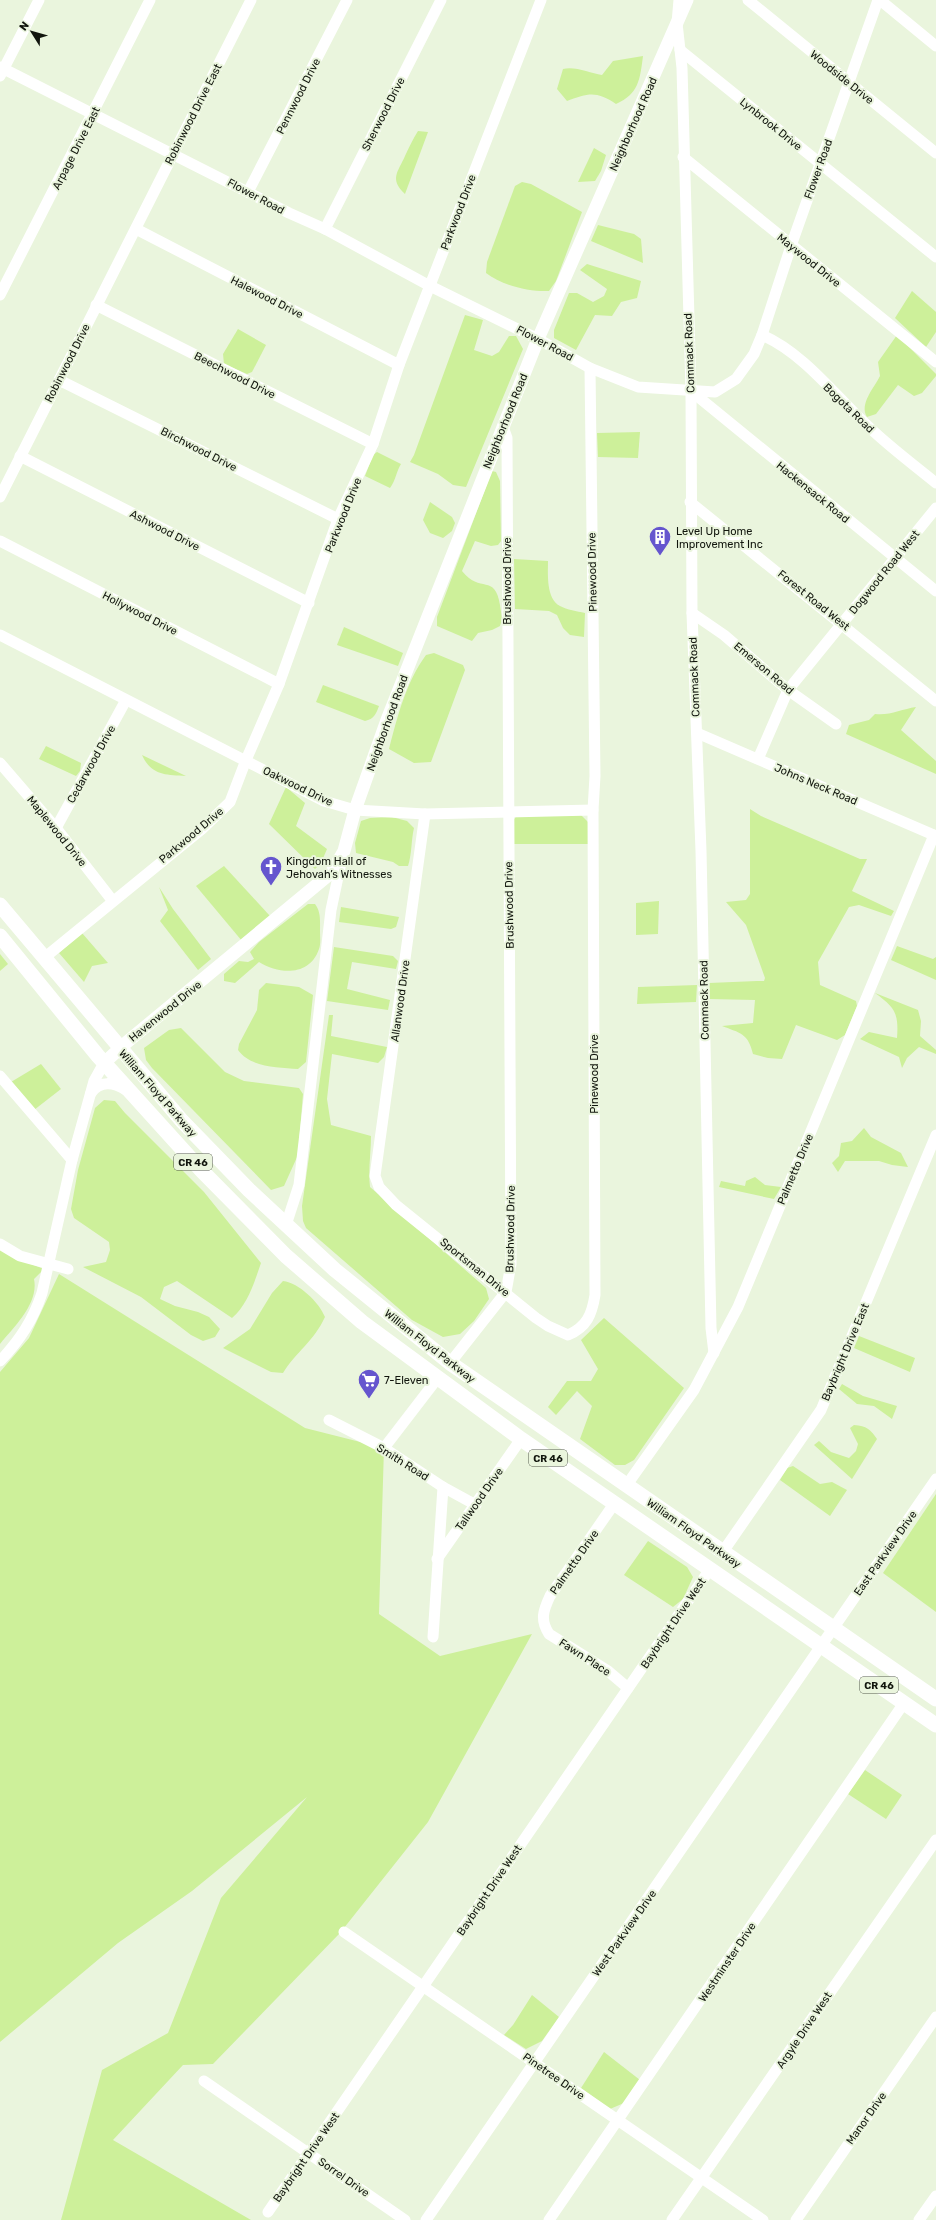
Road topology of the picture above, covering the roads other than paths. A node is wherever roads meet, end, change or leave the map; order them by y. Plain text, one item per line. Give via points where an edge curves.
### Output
1 (39, 0) edge
2 (150, 0) edge
3 (251, 0) edge
4 (347, 0) edge
5 (441, 0) edge
6 (540, 0) edge
7 (679, 0) edge
8 (686, 0) edge
9 (748, 0) edge
10 (879, 0) edge
11 (677, 23) junction
12 (936, 46) edge
13 (680, 50) junction
14 (1, 70) edge
15 (849, 83) junction
16 (93, 114) junction
17 (172, 153) junction
18 (936, 153) edge
19 (683, 157) junction
20 (821, 164) junction
21 (248, 192) junction
22 (136, 229) junction
23 (325, 229) junction
24 (791, 246) junction
25 (936, 257) edge
26 (430, 286) junction
27 (0, 295) edge
28 (96, 305) junction
29 (762, 335) junction
30 (538, 339) junction
31 (936, 362) edge
32 (399, 365) junction
33 (590, 368) junction
34 (59, 380) junction
35 (691, 391) junction
36 (503, 427) junction
37 (373, 444) junction
38 (20, 456) junction
39 (936, 483) edge
40 (0, 497) edge
41 (690, 502) junction
42 (936, 508) edge
43 (338, 519) junction
44 (0, 541) edge
45 (895, 558) junction
46 (936, 591) edge
47 (309, 603) junction
48 (692, 613) junction
49 (842, 624) junction
50 (0, 635) edge
51 (279, 684) junction
52 (788, 690) junction
53 (126, 700) junction
54 (936, 701) edge
55 (836, 724) dead end
56 (697, 733) junction
57 (758, 759) junction
58 (246, 760) junction
59 (0, 763) edge
60 (355, 810) junction
61 (593, 810) junction
62 (508, 811) junction
63 (425, 814) junction
64 (56, 828) junction
65 (935, 836) edge
66 (344, 850) junction
67 (321, 881) junction
68 (112, 900) junction
69 (0, 905) edge
70 (331, 910) junction
71 (0, 936) edge
72 (44, 958) junction
73 (119, 1049) junction
74 (104, 1063) junction
75 (0, 1076) edge
76 (129, 1091) junction
77 (90, 1096) junction
78 (936, 1134) edge
79 (72, 1160) junction
80 (379, 1187) joint
81 (286, 1225) junction
82 (0, 1244) edge
83 (48, 1264) junction
84 (68, 1269) dead end
85 (506, 1292) junction
86 (577, 1331) joint
87 (714, 1353) junction
88 (0, 1361) edge
89 (450, 1363) junction
90 (437, 1379) junction
91 (329, 1420) dead end
92 (521, 1439) junction
93 (384, 1448) junction
94 (936, 1479) edge
95 (626, 1486) junction
96 (443, 1487) junction
97 (614, 1504) junction
98 (476, 1505) junction
99 (722, 1553) junction
100 (437, 1559) junction
101 (710, 1569) junction
102 (543, 1624) joint
103 (833, 1628) junction
104 (433, 1637) dead end
105 (821, 1645) junction
106 (628, 1688) junction
107 (936, 1699) edge
108 (904, 1703) junction
109 (936, 1725) edge
110 (936, 1840) edge
111 (344, 1932) dead end
112 (424, 1986) junction
113 (936, 2017) edge
114 (535, 2063) junction
115 (204, 2081) dead end
116 (618, 2120) junction
117 (309, 2152) junction
118 (701, 2178) junction
119 (936, 2196) edge
120 (268, 2212) dead end
121 (405, 2220) edge
122 (426, 2220) edge
123 (549, 2220) edge
124 (672, 2220) edge
125 (763, 2220) edge
126 (796, 2220) edge
127 (919, 2220) edge

1 - 14 street
2 - 16 street, Arpage Drive East
3 - 17 street, Robinwood Drive East
4 - 21 street, Pennwood Drive
5 - 23 street, Sherwood Drive
6 - 26 street, Parkwood Drive
7 - 11 street, Commack Road
8 - 11 main road, Neighborhood Road
9 - 15 street, Woodside Drive
10 - 12 street
10 - 15 street, Flower Road
11 - 13 street, Commack Road
11 - 30 main road, Neighborhood Road
13 - 19 street, Commack Road
13 - 20 street, Lynbrook Drive
14 - 16 street, Flower Road
15 - 18 street, Woodside Drive
15 - 20 street, Flower Road
16 - 17 street, Flower Road
16 - 27 street, Arpage Drive East
17 - 21 street, Flower Road
17 - 22 street, Robinwood Drive East
19 - 24 street, Maywood Drive
19 - 35 street, Commack Road
20 - 24 street, Flower Road
20 - 25 street, Lynbrook Drive
21 - 23 street, Flower Road via 289,214
22 - 28 street, Robinwood Drive
22 - 32 street, Halewood Drive
23 - 26 street, Flower Road
24 - 29 street, Flower Road
24 - 31 street, Maywood Drive
26 - 30 street, Flower Road
26 - 32 street, Parkwood Drive
28 - 34 street, Robinwood Drive
28 - 37 street, Beechwood Drive
29 - 35 street, Flower Road via 754,354 736,379 715,392
29 - 39 street, Bogota Road via 780,343 872,430
30 - 33 street, Flower Road
30 - 36 main road, Neighborhood Road
32 - 37 street, Parkwood Drive
33 - 35 street, Flower Road via 638,387
33 - 61 street, Pinewood Drive via 595,776
34 - 38 street, Robinwood Drive
34 - 43 street, Birchwood Drive
35 - 41 street, Commack Road
35 - 45 street, Hackensack Road
36 - 60 main road, Neighborhood Road via 387,720
36 - 62 street, Brushwood Drive via 507,438
37 - 43 street, Parkwood Drive
38 - 40 street, Robinwood Drive
38 - 47 street, Ashwood Drive
41 - 48 street, Commack Road
41 - 49 street, Forest Road West
42 - 45 street, Dogwood Road West
43 - 47 street, Parkwood Drive
44 - 51 street, Hollywood Drive
45 - 46 street, Hackensack Road
45 - 49 street, Dogwood Road West
47 - 51 street, Parkwood Drive
48 - 52 street, Emerson Road via 724,635
48 - 56 street, Commack Road
49 - 52 street, Dogwood Road West
49 - 54 street, Forest Road West
50 - 53 street, Oakwood Drive
51 - 58 street, Parkwood Drive
52 - 55 street, Emerson Road
52 - 57 street, Dogwood Road West
53 - 58 street, Oakwood Drive
53 - 64 street, Cedarwood Drive
56 - 57 street, Johns Neck Road
56 - 87 street, Commack Road via 711,1328
57 - 65 street, Johns Neck Road
58 - 60 street, Oakwood Drive via 324,801
58 - 68 street, Parkwood Drive via 230,802 202,829
59 - 64 street, Maplewood Drive
60 - 63 street, Oakwood Drive
60 - 66 main road, Neighborhood Road
61 - 62 street, Oakwood Drive
61 - 86 street, Pinewood Drive via 595,1295 592,1312 586,1323
62 - 63 street, Oakwood Drive
62 - 85 street, Brushwood Drive via 511,1264
63 - 80 street, Allanwood Drive via 397,1028 377,1151 375,1176
64 - 68 street, Maplewood Drive
65 - 87 street, Palmetto Drive via 738,1307
66 - 67 main road, Havenwood Drive via 331,873
66 - 70 street
67 - 70 street via 331,891
67 - 73 main road, Havenwood Drive
68 - 72 street, Parkwood Drive
69 - 72 highway, William Floyd Parkway / CR 46
70 - 81 street via 299,1185
71 - 74 highway, William Floyd Parkway / CR 46
72 - 73 highway, William Floyd Parkway / CR 46
73 - 74 main road, Havenwood Drive
73 - 81 highway, William Floyd Parkway / CR 46 via 206,1146
74 - 76 highway, William Floyd Parkway / CR 46
74 - 77 street, Havenwood Drive via 94,1081
75 - 79 street
76 - 77 street via 107,1083 99,1085
76 - 90 highway, William Floyd Parkway / CR 46 via 202,1171 286,1256 362,1322
77 - 79 street, Havenwood Drive
78 - 99 street, Baybright Drive East via 821,1410
79 - 83 street, Havenwood Drive
80 - 85 street, Sportsman Drive via 396,1205
81 - 89 highway, William Floyd Parkway / CR 46 via 366,1296
82 - 83 street via 20,1256
83 - 84 street
83 - 88 street, Havenwood Drive via 35,1313 26,1331
85 - 86 street, Sportsman Drive via 548,1326 568,1335
85 - 89 street, Brushwood Drive
87 - 95 street, Palmetto Drive via 694,1390
89 - 95 highway, William Floyd Parkway / CR 46
90 - 92 highway, William Floyd Parkway / CR 46
90 - 93 street
91 - 93 street, Smith Road
92 - 97 highway, William Floyd Parkway / CR 46
92 - 98 street, Tallwood Drive
93 - 96 street, Smith Road
94 - 103 street, East Parkview Drive
95 - 99 highway, William Floyd Parkway / CR 46
96 - 98 street, Smith Road
96 - 100 street, Tallwood Drive
97 - 101 highway, William Floyd Parkway / CR 46
97 - 102 street, Palmetto Drive via 550,1596 542,1611
98 - 100 street, Tallwood Drive
99 - 103 highway, William Floyd Parkway / CR 46
100 - 104 street, Tallwood Drive
101 - 105 highway, William Floyd Parkway / CR 46
101 - 106 street, Baybright Drive West
102 - 106 street, Fawn Place via 549,1634 608,1671
103 - 105 street, East Parkview Drive
103 - 107 highway, William Floyd Parkway / CR 46
105 - 108 highway, William Floyd Parkway / CR 46
105 - 114 street, West Parkview Drive
106 - 112 street, Baybright Drive West
108 - 109 highway, William Floyd Parkway / CR 46
108 - 116 street, Westminster Drive
110 - 118 street, Argyle Drive West
111 - 112 street, Pinetree Drive
112 - 114 street, Pinetree Drive
112 - 117 street, Baybright Drive West
113 - 126 street, Manor Drive
114 - 116 street, Pinetree Drive
114 - 122 street, West Parkview Drive
115 - 117 street, Sorrel Drive
116 - 118 street, Pinetree Drive
116 - 123 street, Westminster Drive
117 - 120 street, Baybright Drive West
117 - 121 street, Sorrel Drive
118 - 124 street, Argyle Drive West
118 - 125 street, Pinetree Drive
119 - 127 street

